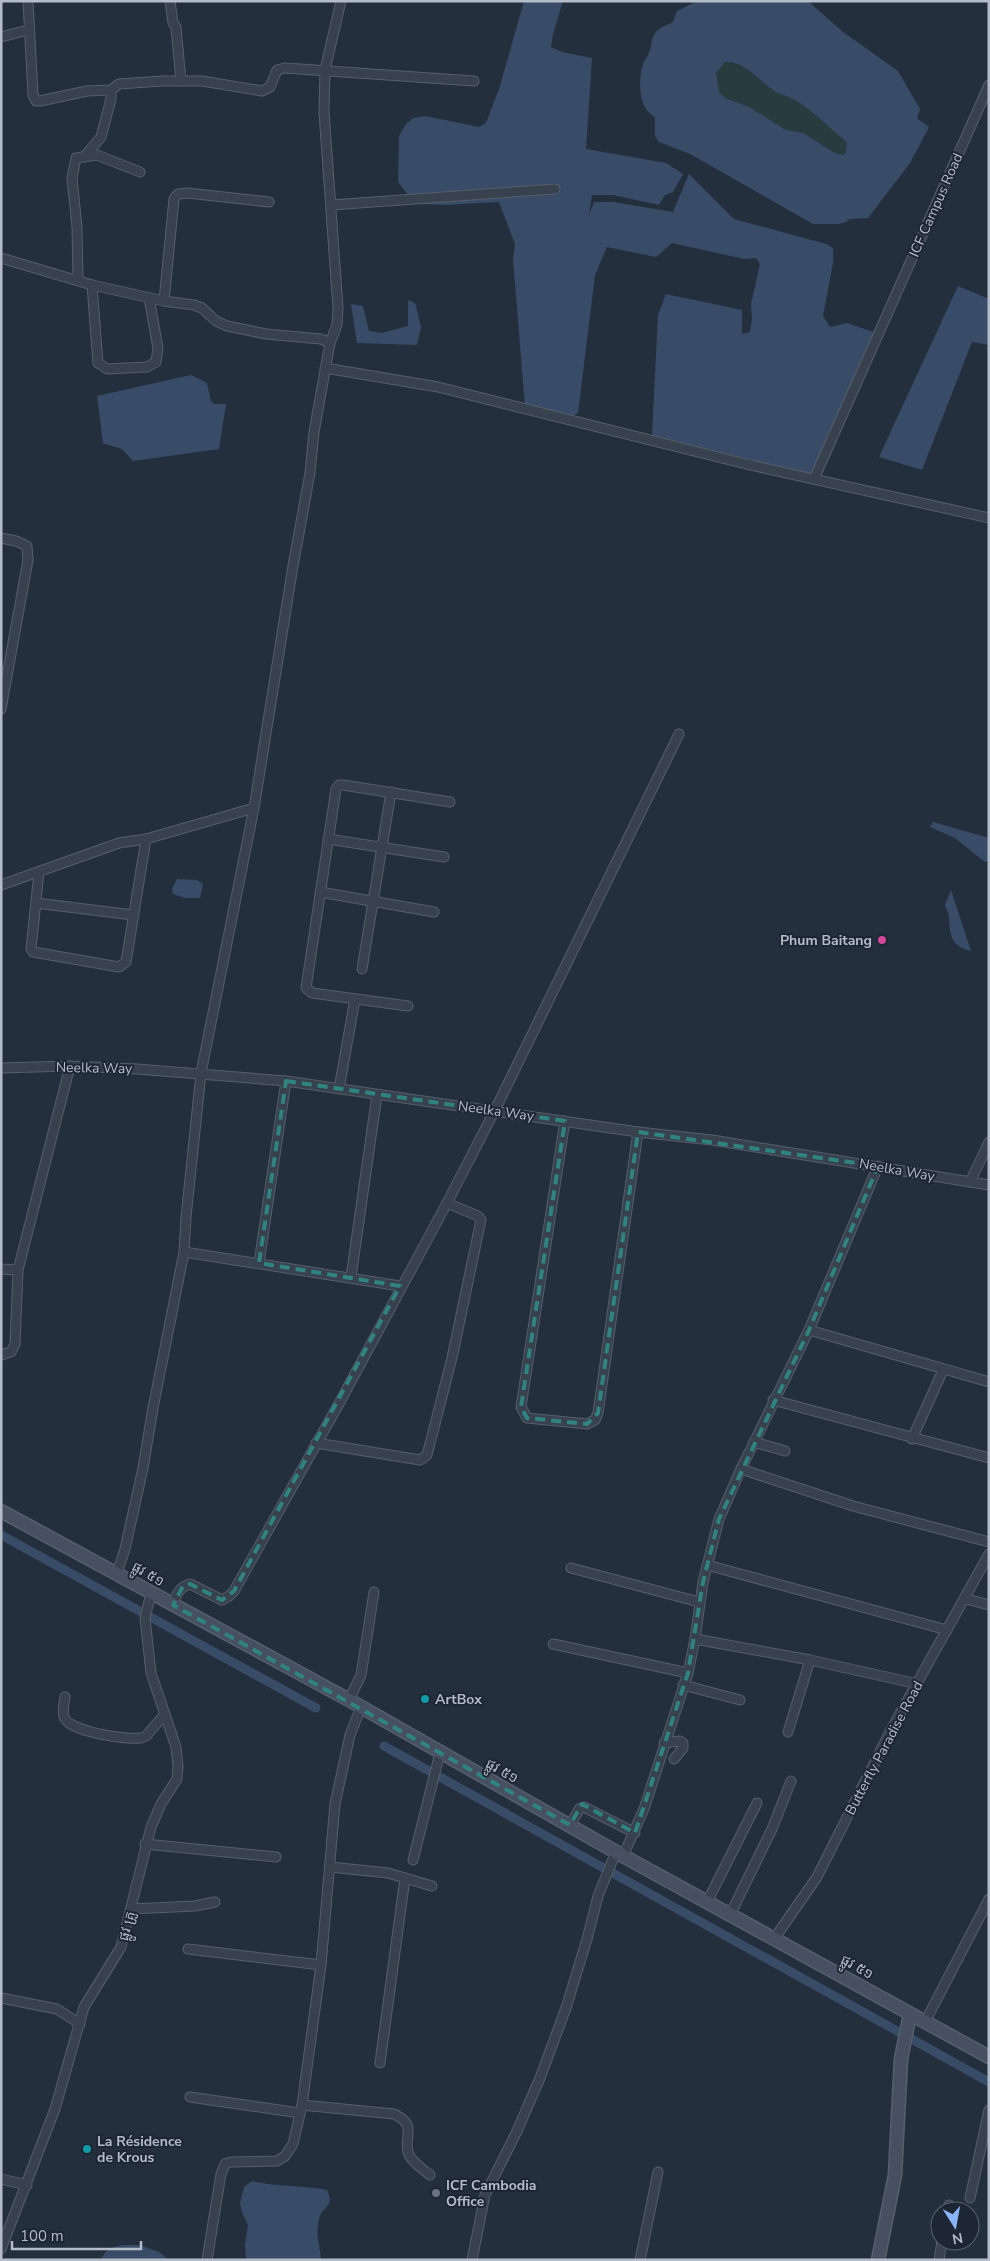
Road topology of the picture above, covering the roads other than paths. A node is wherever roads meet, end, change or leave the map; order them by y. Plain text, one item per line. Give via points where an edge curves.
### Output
1 (28, 1) edge
2 (170, 1) edge
3 (341, 1) edge
4 (28, 30) junction
5 (1, 37) edge
6 (324, 70) junction
7 (181, 81) junction
8 (474, 81) dead end
9 (989, 84) edge
10 (111, 90) junction
11 (84, 157) junction
12 (140, 172) dead end
13 (555, 189) dead end
14 (269, 202) dead end
15 (331, 205) junction
16 (1, 258) edge
17 (78, 280) junction
18 (92, 285) junction
19 (149, 298) junction
20 (164, 301) junction
21 (330, 343) junction
22 (325, 368) junction
23 (814, 479) junction
24 (989, 518) edge
25 (1, 538) edge
26 (1, 709) edge
27 (679, 734) dead end
28 (391, 792) junction
29 (450, 802) dead end
30 (254, 808) junction
31 (146, 838) junction
32 (328, 839) junction
33 (382, 847) junction
34 (444, 857) dead end
35 (39, 872) junction
36 (1, 885) edge
37 (320, 892) junction
38 (373, 902) junction
39 (36, 903) junction
40 (434, 912) dead end
41 (133, 915) junction
42 (362, 969) dead end
43 (355, 999) junction
44 (408, 1006) dead end
45 (70, 1066) junction
46 (1, 1068) edge
47 (200, 1073) junction
48 (286, 1081) junction
49 (339, 1089) junction
50 (377, 1095) junction
51 (494, 1110) junction
52 (565, 1121) junction
53 (638, 1132) junction
54 (989, 1142) edge
55 (878, 1166) junction
56 (970, 1182) junction
57 (989, 1185) edge
58 (447, 1203) junction
59 (184, 1252) junction
60 (258, 1263) junction
61 (1, 1269) edge
62 (18, 1270) junction
63 (351, 1277) junction
64 (400, 1286) junction
65 (809, 1330) junction
66 (1, 1355) edge
67 (943, 1370) junction
68 (989, 1382) edge
69 (773, 1400) junction
70 (912, 1439) junction
71 (754, 1442) junction
72 (316, 1443) junction
73 (785, 1452) dead end
74 (989, 1458) edge
75 (741, 1469) junction
76 (1, 1511) edge
77 (989, 1542) edge
78 (989, 1554) edge
79 (707, 1564) junction
80 (571, 1568) dead end
81 (117, 1574) junction
82 (374, 1592) dead end
83 (150, 1597) junction
84 (966, 1599) junction
85 (700, 1602) junction
86 (173, 1605) junction
87 (989, 1605) edge
88 (947, 1630) junction
89 (695, 1639) junction
90 (553, 1644) dead end
91 (810, 1660) junction
92 (688, 1672) junction
93 (918, 1684) junction
94 (684, 1685) junction
95 (351, 1696) junction
96 (65, 1697) dead end
97 (740, 1700) dead end
98 (361, 1707) junction
99 (165, 1714) junction
100 (788, 1732) dead end
101 (664, 1743) junction
102 (439, 1758) junction
103 (674, 1759) dead end
104 (791, 1781) dead end
105 (757, 1803) dead end
106 (574, 1818) junction
107 (145, 1844) junction
108 (625, 1848) junction
109 (276, 1857) dead end
110 (413, 1860) dead end
111 (330, 1867) junction
112 (405, 1878) junction
113 (432, 1886) dead end
114 (711, 1894) junction
115 (989, 1899) edge
116 (215, 1902) dead end
117 (735, 1905) junction
118 (131, 1909) junction
119 (777, 1934) junction
120 (188, 1949) dead end
121 (321, 1965) junction
122 (1, 1998) edge
123 (910, 2014) junction
124 (925, 2022) junction
125 (80, 2024) junction
126 (989, 2057) edge
127 (380, 2063) dead end
128 (190, 2097) dead end
129 (301, 2109) junction
130 (989, 2110) edge
131 (658, 2172) dead end
132 (430, 2175) dead end
133 (1, 2179) edge
134 (27, 2185) junction
135 (970, 2198) dead end
136 (1, 2249) edge
137 (207, 2260) edge
138 (472, 2260) edge
139 (640, 2260) edge
140 (878, 2260) edge

1 - 4 street
2 - 7 street
3 - 6 street
4 - 5 street
4 - 10 street via 36,101
6 - 7 street via 277,70 270,87 262,91
6 - 8 street
6 - 15 street
7 - 10 street via 119,84
9 - 23 street, ICF Campus Road
10 - 11 street via 101,137
11 - 12 street via 97,155
11 - 17 street via 76,158 72,178
13 - 15 street
14 - 20 street via 178,194 174,199
15 - 21 street via 338,308 337,325
16 - 17 street
17 - 18 street
18 - 19 street
18 - 19 street via 98,363 107,369 147,367 156,362 158,348
19 - 20 street
20 - 21 street via 194,304 227,326
21 - 22 street
22 - 23 street via 438,387
22 - 30 street
23 - 24 street
25 - 26 street via 27,546 28,560
27 - 51 street
28 - 29 street
28 - 32 street via 339,785
28 - 33 street
30 - 31 street
30 - 47 street
31 - 35 street via 90,852
31 - 41 street
32 - 33 street
32 - 37 street
33 - 34 street
33 - 38 street
35 - 36 street
35 - 39 street
37 - 38 street
37 - 43 street via 306,988 312,992
38 - 40 street
38 - 42 street
39 - 41 street
39 - 41 street via 33,952 119,967 126,962
43 - 44 street
43 - 49 street
45 - 46 street, Neelka Way
45 - 47 street, Neelka Way
45 - 62 street
47 - 48 street, Neelka Way
47 - 59 street
48 - 49 street, Neelka Way
48 - 60 street
49 - 50 street, Neelka Way
50 - 51 street, Neelka Way
50 - 63 street
51 - 52 street, Neelka Way
51 - 58 street
52 - 53 street, Neelka Way
52 - 53 street via 521,1407 527,1418 587,1424 595,1420 598,1413
53 - 55 street, Neelka Way
54 - 56 street
55 - 56 street, Neelka Way
55 - 65 street
56 - 57 street, Neelka Way
58 - 64 street
58 - 72 street via 481,1220 452,1358 427,1455 420,1460
59 - 60 street
59 - 81 street via 143,1468
60 - 63 street
61 - 62 street
62 - 66 street via 15,1344 11,1352
63 - 64 street
64 - 72 street
65 - 67 street
65 - 69 street
67 - 68 street
67 - 70 street
69 - 70 street
69 - 71 street
70 - 74 street
71 - 73 street
71 - 75 street
72 - 86 street via 229,1596 222,1600 190,1584 183,1586
75 - 77 street via 853,1506
75 - 79 street via 719,1519
76 - 81 main road, ផ្លូវ ៥១
78 - 84 street, Butterfly Paradise Road
79 - 85 street
79 - 88 street
80 - 85 street
81 - 83 main road, ផ្លូវ ៥១
82 - 95 street via 358,1683
83 - 86 main road, ផ្លូវ ៥១
83 - 99 street, ផ្លូវ គ្រូ via 145,1618 152,1679
84 - 87 street
84 - 88 street, Butterfly Paradise Road
85 - 89 street
86 - 95 main road, ផ្លូវ ៥១
88 - 93 street, Butterfly Paradise Road
89 - 91 street
89 - 92 street
90 - 92 street
91 - 93 street
91 - 100 street
92 - 94 street
93 - 119 street, Butterfly Paradise Road via 892,1728 817,1877
94 - 97 street
94 - 101 street
95 - 98 main road, ផ្លូវ ៥១
96 - 99 street via 64,1717 69,1724 104,1734 141,1738
98 - 102 main road, ផ្លូវ ៥១
98 - 111 street via 350,1735 335,1804
99 - 107 street, ផ្លូវ គ្រូ via 176,1747 178,1772
101 - 103 street via 683,1743
101 - 108 street via 644,1809
102 - 106 main road, ផ្លូវ ៥១
102 - 110 street
104 - 117 street
105 - 114 street
106 - 108 main road, ផ្លូវ ៥១
106 - 108 street via 582,1807 588,1808
107 - 109 street
107 - 118 street, ផ្លូវ គ្រូ
108 - 114 main road, ផ្លូវ ៥១
108 - 138 street via 605,1876 566,2008 540,2078 485,2195
111 - 112 street via 370,1870
111 - 121 street
112 - 113 street
112 - 127 street
114 - 117 main road, ផ្លូវ ៥១
115 - 124 street
116 - 118 street
117 - 119 main road, ផ្លូវ ៥១
118 - 125 street, ផ្លូវ គ្រូ via 121,1947 87,2000
119 - 123 main road, ផ្លូវ ៥១
120 - 121 street
121 - 129 street
122 - 125 street via 57,2009
123 - 124 main road, ផ្លូវ ៥១
123 - 140 main road via 904,2036 895,2175
124 - 126 main road, ផ្លូវ ៥១
125 - 134 street, ផ្លូវ គ្រូ via 56,2109
128 - 129 street
129 - 132 street via 394,2114 403,2118 408,2125 410,2157
129 - 137 street via 293,2144 285,2156 269,2162 225,2164
130 - 135 street
131 - 139 street
133 - 134 street
134 - 136 street, ផ្លូវ គ្រូ

